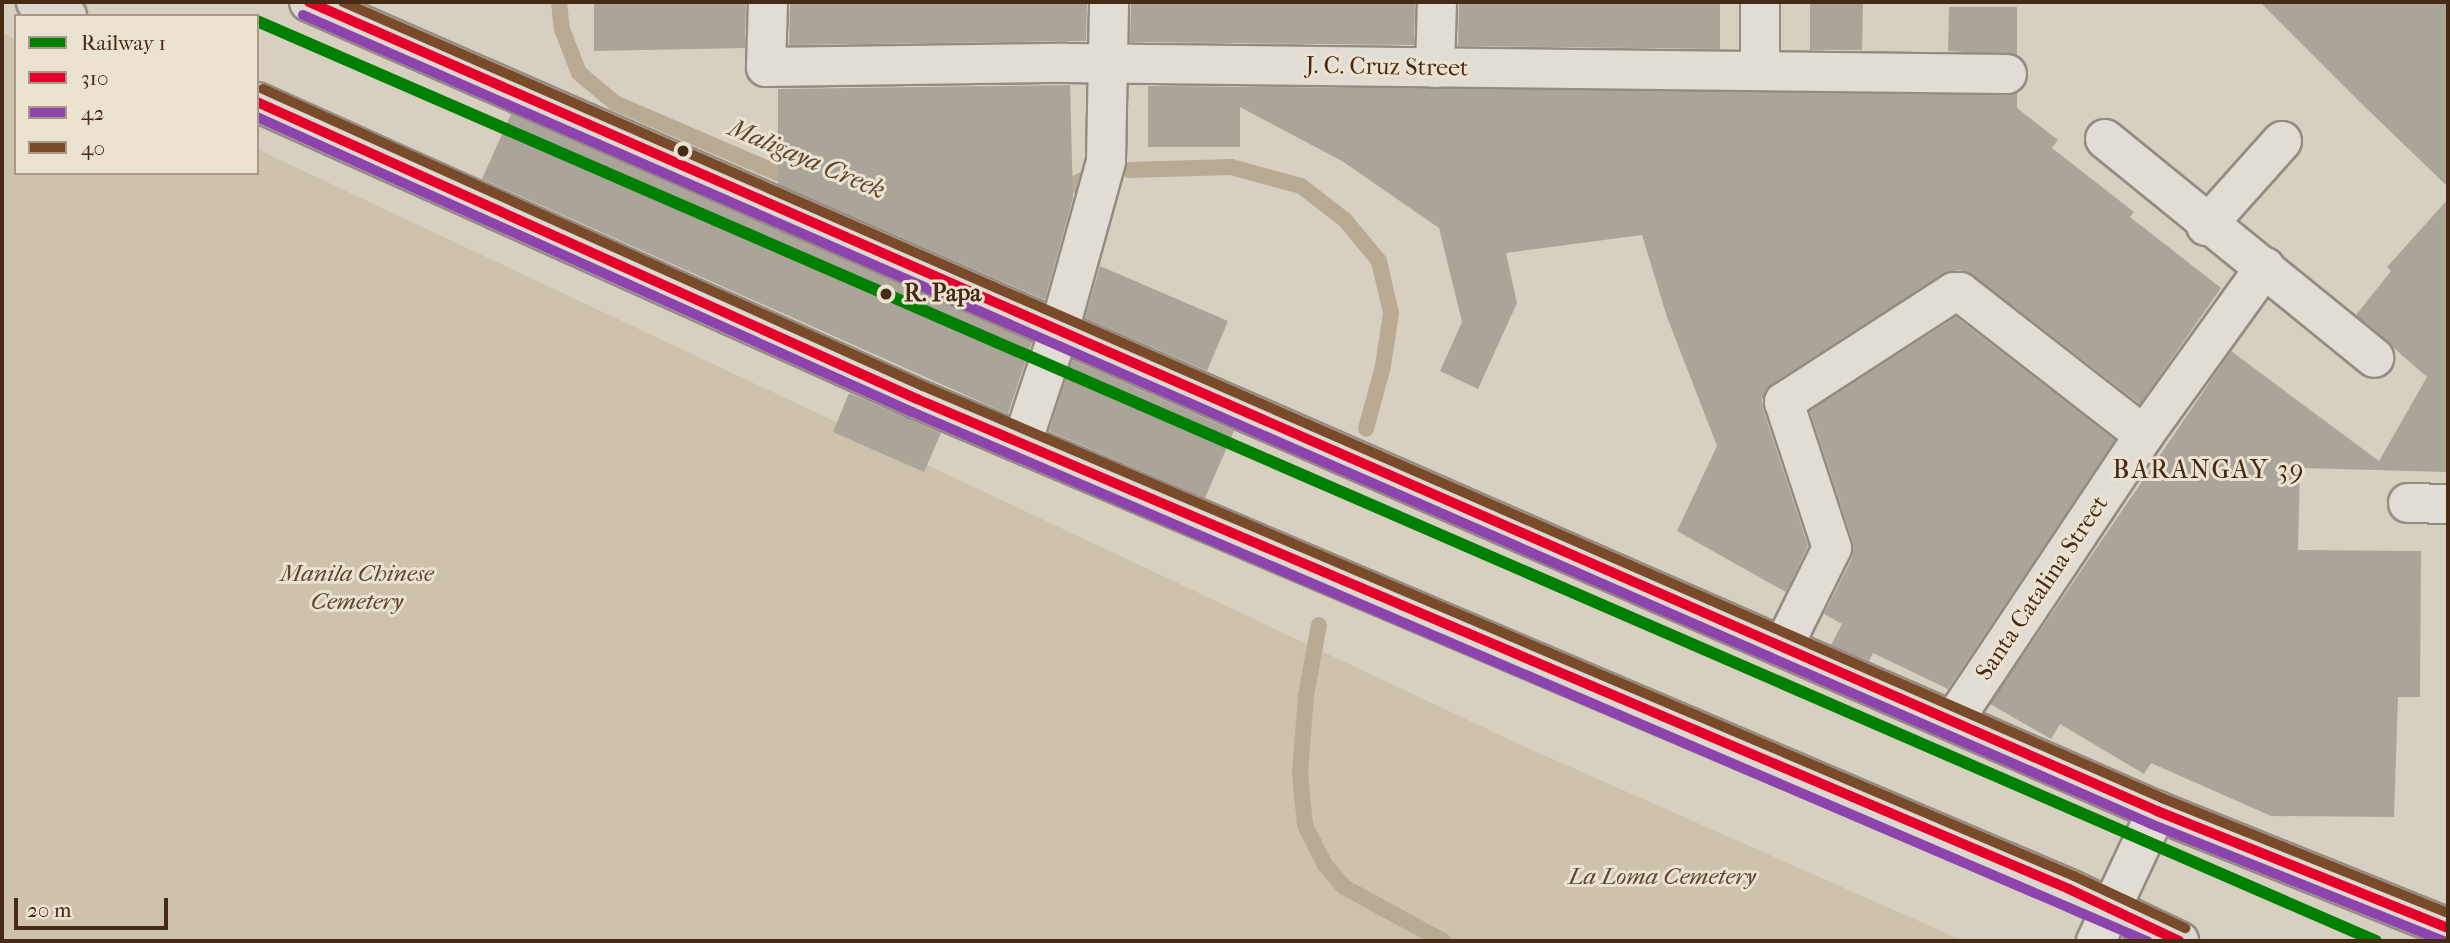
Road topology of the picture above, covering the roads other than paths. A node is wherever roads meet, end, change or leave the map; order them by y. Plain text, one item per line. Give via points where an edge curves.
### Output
1 (36, 2) edge
2 (309, 2) edge
3 (768, 2) edge
4 (1109, 2) edge
5 (1437, 2) edge
6 (1760, 2) edge
7 (63, 14) edge
8 (1108, 64) junction
9 (1435, 68) junction
10 (1760, 71) junction
11 (2007, 74) dead end
12 (259, 103) edge
13 (2105, 139) dead end
14 (2281, 141) dead end
15 (2206, 226) junction
16 (2265, 267) junction
17 (1059, 331) junction
18 (2374, 358) dead end
19 (2144, 435) junction
20 (1022, 443) junction
21 (2408, 503) dead end
22 (2448, 504) edge
23 (1783, 647) junction
24 (1954, 722) junction
25 (2157, 811) junction
26 (2103, 926) edge
27 (2448, 928) edge
28 (2179, 941) edge

1 - 7 main road
2 - 17 main road
3 - 8 street, J. C. Cruz Street via 766,67
4 - 8 street
5 - 9 street
6 - 10 street
8 - 9 street, J. C. Cruz Street
8 - 17 street via 1106,161
9 - 10 street, J. C. Cruz Street
10 - 11 street, J. C. Cruz Street
12 - 20 main road
13 - 15 street
14 - 15 street
15 - 16 street
16 - 18 street
16 - 19 street, Santa Catalina Street
17 - 20 street
17 - 23 main road
19 - 23 street via 1957,291 1786,399 1832,548
19 - 24 street, Santa Catalina Street
20 - 26 main road via 2068,889
21 - 22 street
23 - 24 main road
24 - 25 main road
25 - 26 street
25 - 27 main road
26 - 28 main road

